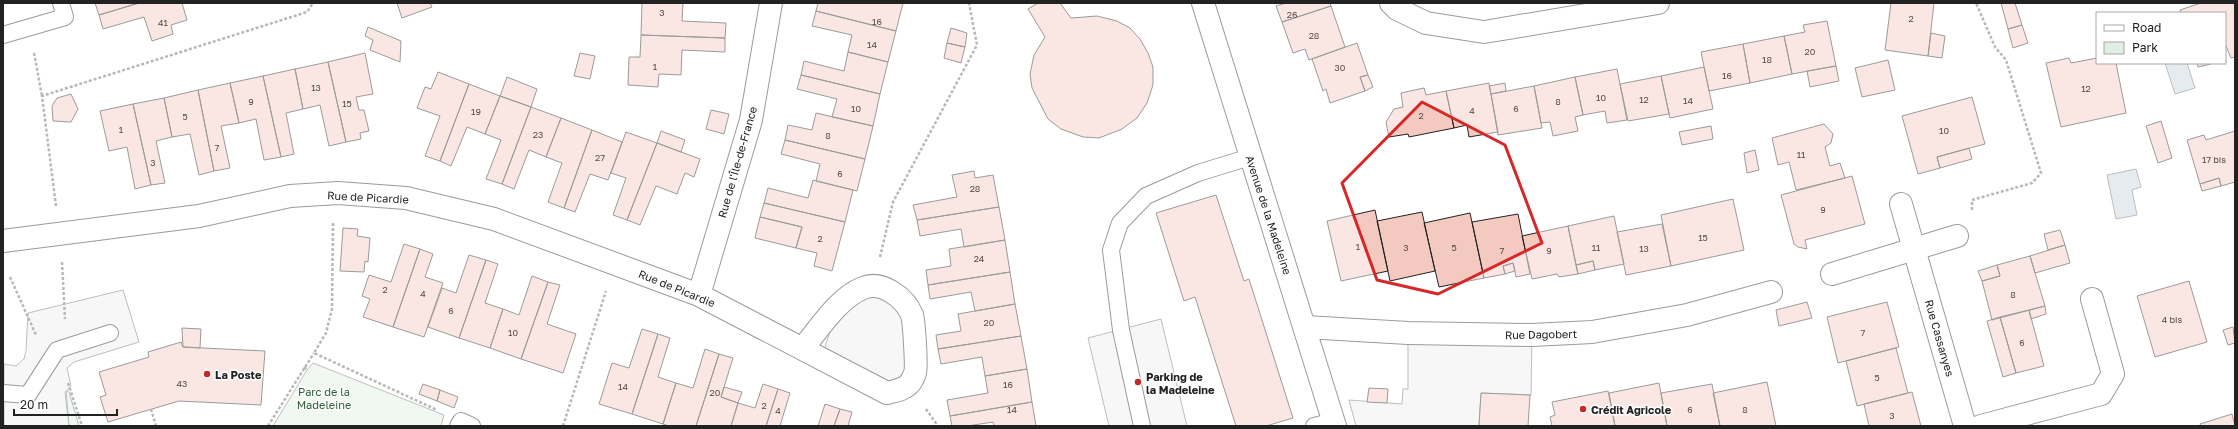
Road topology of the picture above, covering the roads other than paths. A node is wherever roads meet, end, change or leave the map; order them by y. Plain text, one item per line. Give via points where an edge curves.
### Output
1 (61, 3) edge
2 (771, 3) edge
3 (1203, 3) edge
4 (1391, 3) edge
5 (1658, 3) edge
6 (3, 35) edge
7 (1250, 157) junction
8 (1900, 204) dead end
9 (1957, 236) road end
10 (3, 241) edge
11 (1914, 250) junction
12 (1832, 274) dead end
13 (1771, 292) dead end
14 (699, 295) junction
15 (2092, 299) dead end
16 (1305, 326) junction
17 (110, 333) dead end
18 (803, 348) junction
19 (3, 393) edge
20 (1328, 424) edge
21 (1142, 426) edge
22 (1965, 426) edge
23 (1981, 426) edge

1 - 6 lane via 65,17
2 - 14 street, Rue de l'Île-de-France via 751,120
3 - 7 street, Avenue de la Madeleine
4 - 5 street via 1397,9 1426,23 1484,32
7 - 16 street, Avenue de la Madeleine
7 - 21 lane via 1198,173 1146,196 1120,223 1111,250 1121,330
8 - 11 street, Rue Cassanyes
9 - 11 street
10 - 14 street, Rue de Picardie via 199,216 290,196 333,194 406,198 494,219
11 - 12 street
11 - 22 street, Rue Cassanyes
13 - 16 street, Rue Dagobert via 1687,315 1592,332 1524,335 1408,333
14 - 18 street, Rue de Picardie
15 - 23 street via 2113,374 2101,394
16 - 20 street, Avenue de la Madeleine
17 - 19 lane via 57,350 28,395
18 - 18 street, Rue de Picardie via 887,393 901,390 909,384 915,373 912,316 903,300 887,289 874,285 849,296

